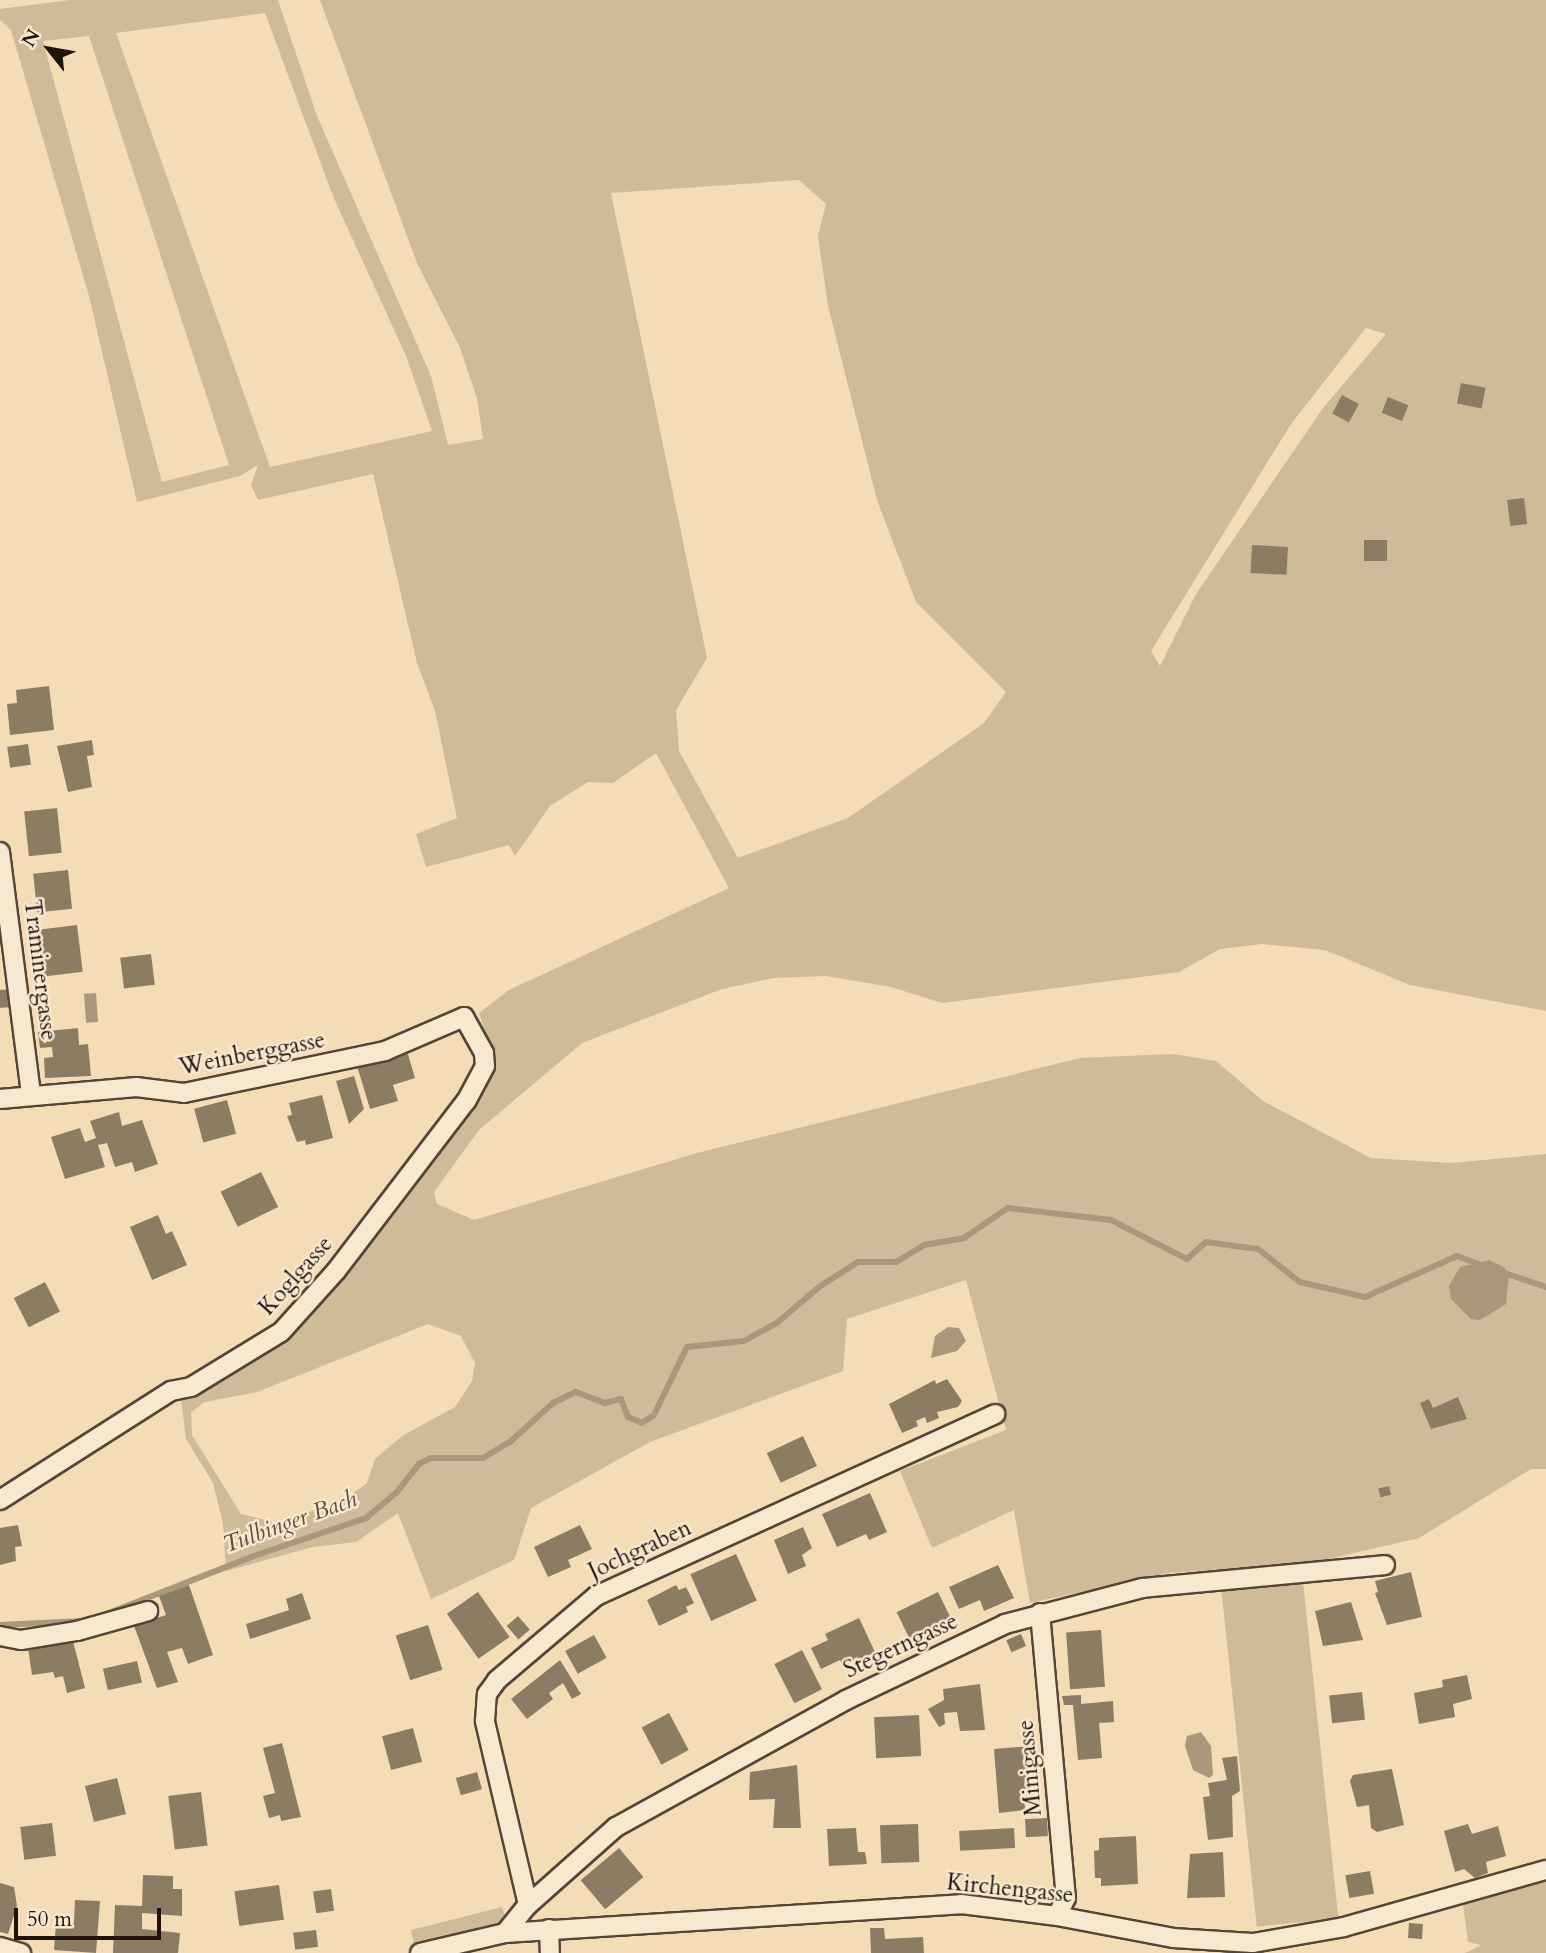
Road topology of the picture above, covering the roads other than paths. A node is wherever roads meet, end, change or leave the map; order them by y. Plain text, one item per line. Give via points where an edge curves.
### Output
1 (0, 852) edge
2 (464, 1017) joint
3 (31, 1094) junction
4 (0, 1099) edge
5 (995, 1414) dead end
6 (0, 1500) edge
7 (1385, 1565) dead end
8 (148, 1611) dead end
9 (1040, 1613) junction
10 (0, 1636) edge
11 (1546, 1870) edge
12 (528, 1905) junction
13 (1057, 1916) junction
14 (548, 1929) junction
15 (505, 1933) junction
16 (0, 1947) edge
17 (20, 1953) edge
18 (420, 1953) edge
19 (550, 1953) edge

1 - 3 street, Traminergasse
2 - 3 street, Weinberggasse via 385,1052 184,1093 136,1087
2 - 6 street, Koglgasse via 484,1053 477,1084 336,1271 281,1332 191,1387 171,1391
3 - 4 street, Weinberggasse
5 - 12 street, Jochgraben via 596,1596 497,1680 487,1694 485,1721
7 - 9 street, Stegerngasse via 1142,1588
8 - 10 street via 77,1631 20,1640
9 - 12 street, Stegerngasse via 1005,1624 845,1700 616,1827
9 - 13 street, Minigasse via 1066,1898
11 - 13 street, Kirchengasse via 1344,1927 1253,1943 1173,1938
12 - 15 street, Stegerngasse
13 - 14 street, Kirchengasse via 961,1904
14 - 15 street, Kirchengasse
14 - 19 street
15 - 18 street, Kirchengasse
16 - 17 street

